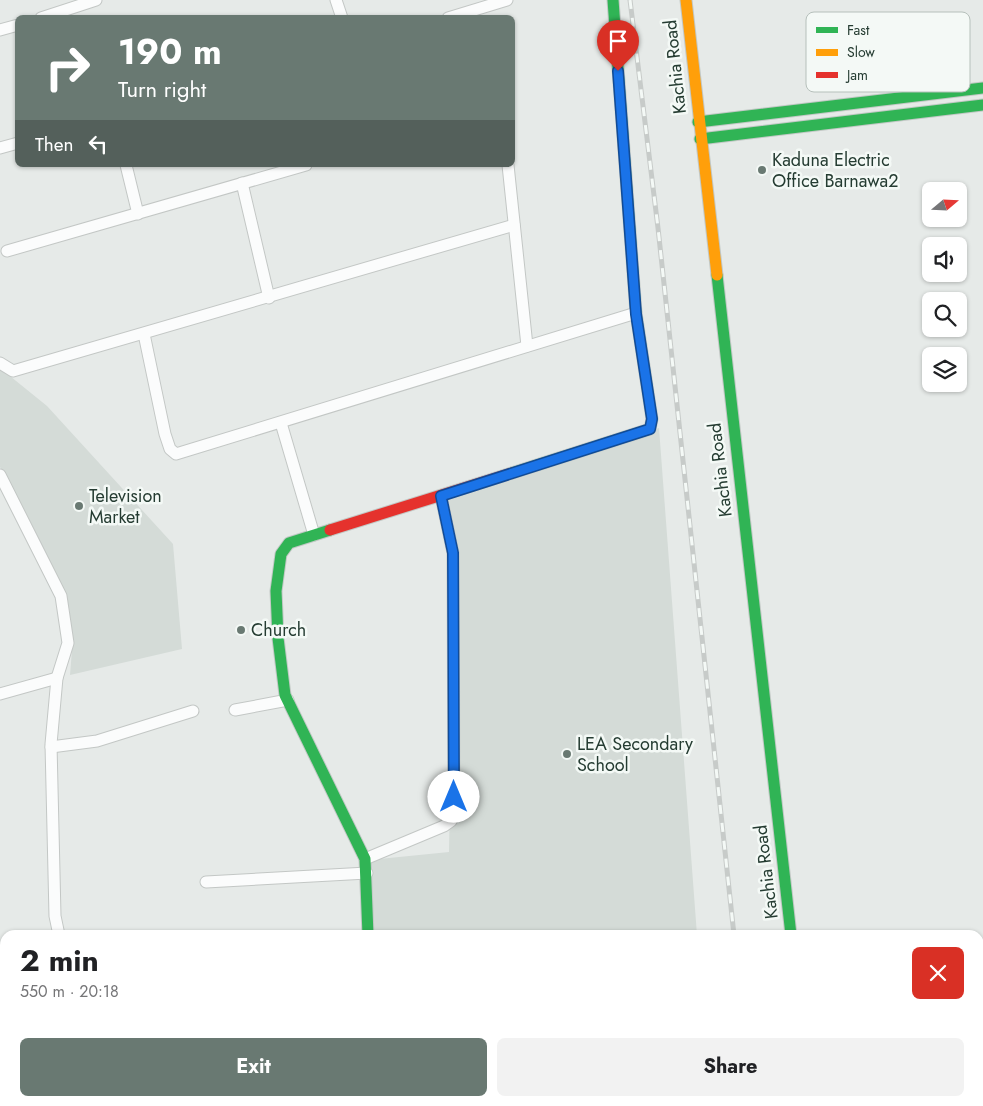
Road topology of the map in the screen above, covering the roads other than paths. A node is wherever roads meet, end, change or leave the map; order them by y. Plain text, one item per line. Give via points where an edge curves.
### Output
1 (94, 0) edge
2 (336, 0) edge
3 (507, 0) edge
4 (613, 0) edge
5 (686, 0) edge
6 (490, 12) edge
7 (50, 15) edge
8 (341, 15) edge
9 (469, 15) edge
10 (15, 26) edge
11 (0, 30) edge
12 (983, 88) edge
13 (970, 90) edge
14 (949, 92) edge
15 (983, 105) edge
16 (698, 122) junction
17 (700, 139) junction
18 (15, 144) edge
19 (0, 148) edge
20 (126, 167) edge
21 (299, 167) edge
22 (508, 167) edge
23 (242, 183) junction
24 (138, 214) junction
25 (514, 225) junction
26 (7, 251) dead end
27 (269, 298) junction
28 (636, 314) junction
29 (144, 334) junction
30 (528, 346) junction
31 (0, 363) edge
32 (281, 423) junction
33 (0, 475) edge
34 (441, 496) junction
35 (314, 535) junction
36 (57, 678) junction
37 (0, 694) edge
38 (288, 700) junction
39 (193, 710) dead end
40 (235, 710) dead end
41 (51, 747) junction
42 (365, 858) junction
43 (367, 873) junction
44 (206, 882) dead end
45 (58, 930) edge
46 (368, 930) edge
47 (790, 930) edge

1 - 7 street
2 - 8 street
3 - 6 street
4 - 28 street
5 - 16 street, Kachia Road
6 - 9 street
10 - 11 street
12 - 13 street
14 - 16 street
15 - 17 street
16 - 17 street, Kachia Road
17 - 47 street, Kachia Road
18 - 19 street
20 - 24 street
21 - 23 street
22 - 25 street
23 - 24 street
23 - 27 street
24 - 26 street
25 - 27 street
25 - 30 street
27 - 29 street
28 - 30 street
28 - 34 street via 652,419 650,429
29 - 31 street via 13,370
29 - 32 street via 165,434 170,449 176,454
30 - 32 street
32 - 35 street
33 - 36 street via 60,596 68,644
34 - 35 street
34 - 42 street via 453,553 454,815 452,821 444,826
35 - 38 street via 282,548 274,588
36 - 37 street
36 - 41 street
38 - 40 street
38 - 42 street
39 - 41 street via 97,741
41 - 45 street
42 - 43 street
43 - 44 street
43 - 46 street

